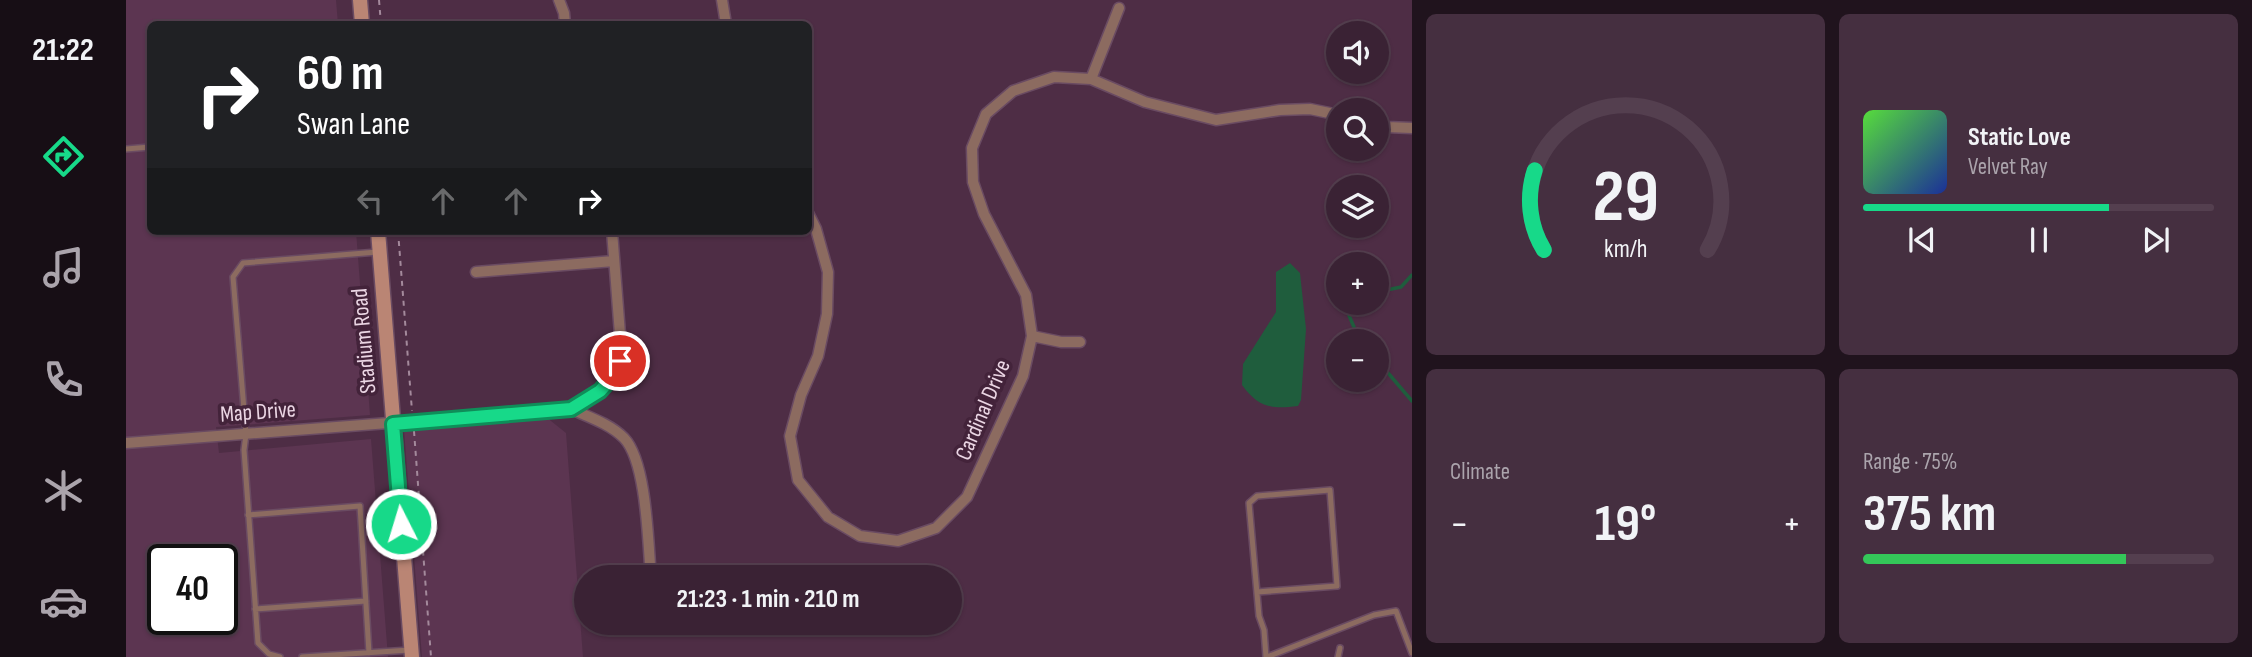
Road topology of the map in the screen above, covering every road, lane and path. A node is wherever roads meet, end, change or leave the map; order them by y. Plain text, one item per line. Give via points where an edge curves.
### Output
1 (360, 0) edge
2 (366, 0) edge
3 (379, 0) edge
4 (559, 0) edge
5 (722, 0) edge
6 (1119, 8) dead end
7 (362, 21) edge
8 (381, 21) edge
9 (565, 21) edge
10 (726, 21) edge
11 (1091, 79) junction
12 (1326, 112) edge
13 (1389, 127) edge
14 (1412, 128) edge
15 (147, 147) edge
16 (126, 149) edge
17 (812, 221) edge
18 (378, 235) edge
19 (398, 235) edge
20 (612, 235) edge
21 (380, 251) junction
22 (614, 261) junction
23 (476, 272) dead end
24 (1032, 337) junction
25 (1080, 342) dead end
26 (571, 409) junction
27 (413, 422) junction
28 (393, 424) junction
29 (246, 434) junction
30 (126, 443) edge
31 (248, 515) junction
32 (650, 565) edge
33 (1257, 592) junction
34 (366, 601) junction
35 (256, 609) junction
36 (1340, 648) dead end
37 (369, 653) junction
38 (412, 653) edge
39 (1412, 653) edge
40 (280, 657) edge
41 (302, 657) edge
42 (431, 657) edge
43 (1266, 657) edge
44 (1338, 657) edge

1 - 2 street
1 - 7 street
3 - 8 path
4 - 9 street
5 - 10 street
6 - 11 street
11 - 12 street, Cardinal Drive via 1145,102 1216,120 1280,110
11 - 24 street, Cardinal Drive via 1054,77 1013,90 986,114 972,148 973,182 984,214 1026,295
13 - 14 street
15 - 16 lane
17 - 24 street, Cardinal Drive via 828,272 827,314 818,356 790,436 798,480 828,517 860,536 898,541 936,528 967,497 1023,376
18 - 21 street, Stadium Road
19 - 27 path
20 - 22 street
21 - 28 street, Stadium Road
21 - 29 lane via 243,263 233,277
22 - 23 street
22 - 26 street via 620,361 600,391
24 - 25 street
26 - 27 street, Map Drive
26 - 32 street via 605,424 632,448 641,484
27 - 28 street, Map Drive
27 - 42 path
28 - 29 street, Map Drive
28 - 38 street, Stadium Road
29 - 30 street, Map Drive
29 - 31 lane
31 - 34 lane via 360,506
31 - 35 lane
33 - 33 lane via 1249,503 1257,496 1330,490 1337,586
33 - 43 lane
34 - 35 lane
34 - 37 lane
35 - 40 lane via 258,643
36 - 44 lane
37 - 38 lane
37 - 41 lane
39 - 43 lane via 1396,611

